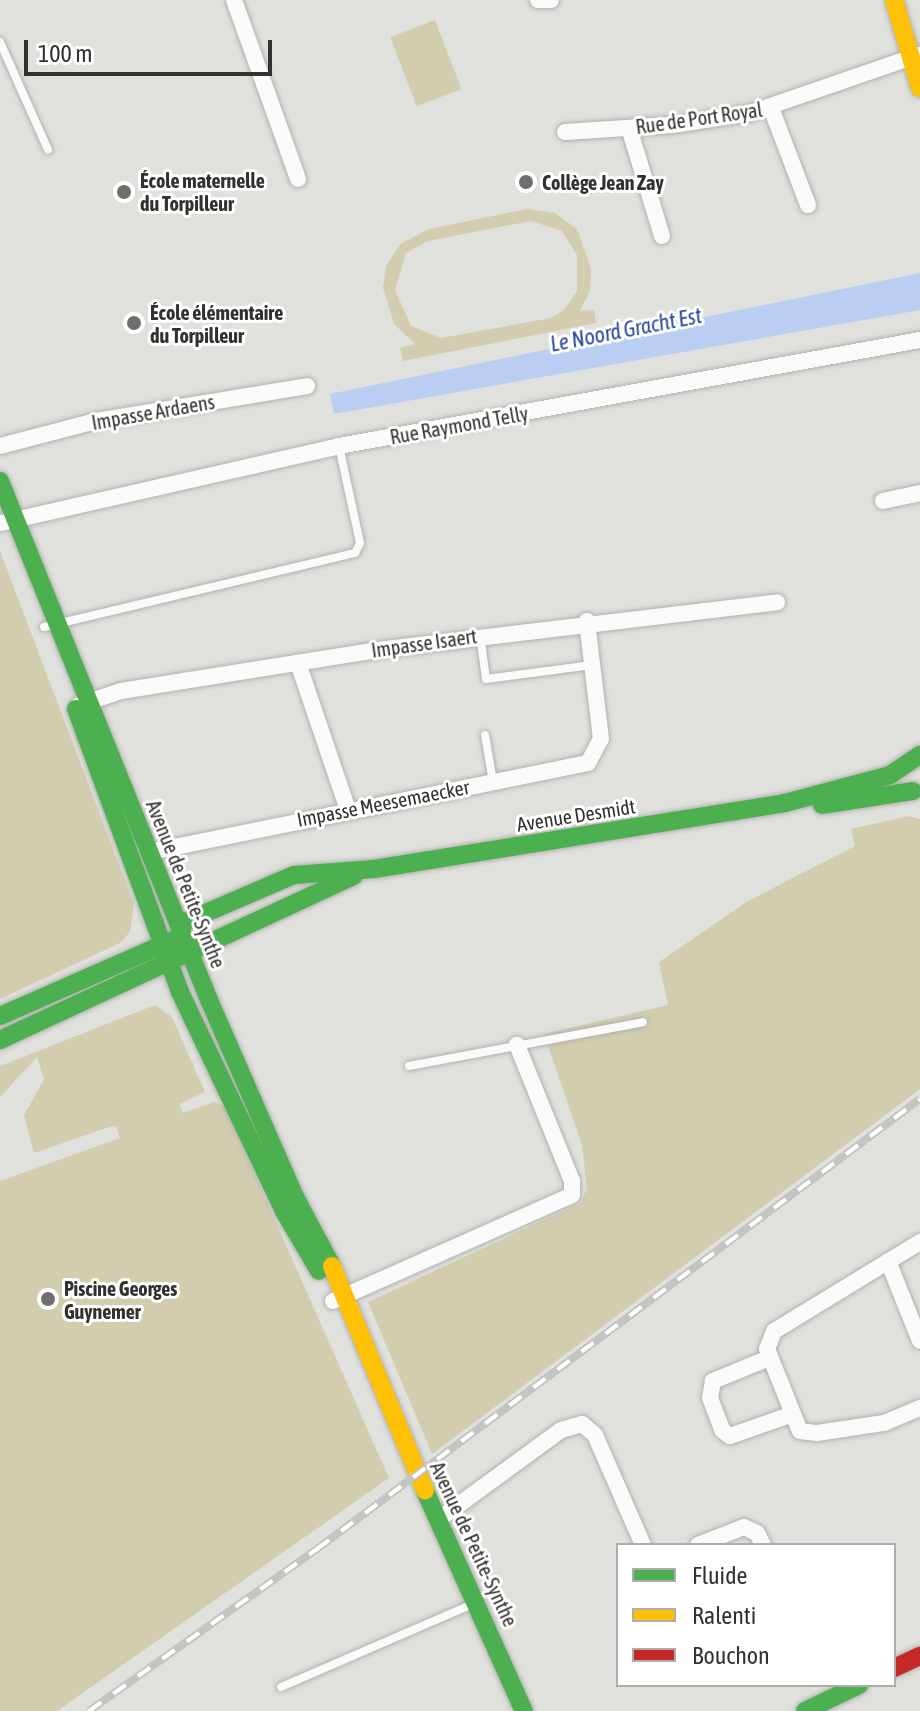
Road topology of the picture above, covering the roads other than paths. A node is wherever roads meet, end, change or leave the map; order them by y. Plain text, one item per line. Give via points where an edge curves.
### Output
1 (234, 0) edge
2 (538, 0) edge
3 (551, 0) edge
4 (895, 0) edge
5 (0, 42) edge
6 (916, 56) edge
7 (920, 88) edge
8 (771, 108) junction
9 (629, 128) junction
10 (565, 132) dead end
11 (48, 150) dead end
12 (298, 179) dead end
13 (808, 205) dead end
14 (662, 236) dead end
15 (920, 340) edge
16 (307, 386) dead end
17 (0, 446) edge
18 (339, 446) junction
19 (0, 481) edge
20 (920, 493) edge
21 (883, 501) dead end
22 (5, 520) edge
23 (777, 602) dead end
24 (587, 621) junction
25 (50, 625) junction
26 (480, 635) junction
27 (298, 663) junction
28 (592, 665) junction
29 (82, 703) junction
30 (485, 735) dead end
31 (915, 759) edge
32 (493, 782) junction
33 (916, 793) edge
34 (785, 803) junction
35 (348, 810) junction
36 (150, 852) junction
37 (374, 869) junction
38 (185, 937) junction
39 (162, 944) junction
40 (169, 963) junction
41 (0, 1016) edge
42 (643, 1022) dead end
43 (0, 1040) edge
44 (517, 1045) junction
45 (409, 1066) dead end
46 (920, 1242) edge
47 (888, 1261) junction
48 (339, 1298) junction
49 (920, 1341) edge
50 (769, 1358) junction
51 (920, 1408) edge
52 (790, 1415) junction
53 (438, 1520) junction
54 (642, 1543) edge
55 (703, 1543) edge
56 (762, 1543) edge
57 (478, 1602) junction
58 (920, 1656) edge
59 (896, 1667) edge
60 (281, 1687) dead end
61 (850, 1687) edge
62 (828, 1692) edge
63 (524, 1711) edge
64 (805, 1711) edge

1 - 12 street
2 - 3 street
4 - 6 main road
5 - 11 lane
6 - 7 main road
6 - 8 street, Rue de Port Royal
8 - 9 street, Rue de Port Royal via 694,123
8 - 13 street
9 - 10 street, Rue de Port Royal
9 - 14 street
15 - 18 street, Rue Raymond Telly
16 - 17 street, Impasse Ardaens via 96,421
18 - 22 street, Rue Raymond Telly
18 - 25 lane via 360,543 355,553
19 - 22 main road, Avenue de Petite-Synthe
20 - 21 street
22 - 25 main road, Avenue de Petite-Synthe
23 - 24 street, Impasse Isaert
24 - 26 street, Impasse Isaert
24 - 28 street
25 - 29 main road, Avenue de Petite-Synthe
26 - 27 street, Impasse Isaert
26 - 28 lane via 486,679
27 - 29 street, Impasse Isaert
27 - 35 street
28 - 32 street, Impasse Meesemaecker via 601,739 596,755 584,765
29 - 36 main road, Avenue de Petite-Synthe
29 - 39 main road, Avenue de Petite-Synthe
30 - 32 lane
31 - 33 main road via 906,776
31 - 34 main road, Avenue Desmidt via 865,783
32 - 35 street, Impasse Meesemaecker
33 - 34 main road, Avenue Desmidt via 845,804
34 - 37 main road, Avenue Desmidt
35 - 36 street, Impasse Meesemaecker
36 - 38 main road, Avenue de Petite-Synthe
37 - 38 main road, Avenue Desmidt
37 - 38 main road, Avenue Desmidt via 294,875
38 - 39 main road, Avenue Desmidt
38 - 40 main road, Avenue Desmidt
38 - 48 main road, Avenue de Petite-Synthe
39 - 40 main road, Avenue de Petite-Synthe
39 - 41 main road, Avenue Desmidt
40 - 43 main road, Avenue Desmidt
40 - 48 main road, Avenue de Petite-Synthe via 282,1207
42 - 44 lane
44 - 45 lane
44 - 48 street via 572,1181 572,1195
46 - 47 street
47 - 49 street
47 - 50 street via 774,1331 767,1342
48 - 53 main road, Avenue de Petite-Synthe
50 - 52 street
50 - 52 street via 713,1381 710,1398 722,1430 730,1436
51 - 52 street via 884,1423 817,1433 800,1431
53 - 54 street via 561,1430 582,1424 595,1435
53 - 57 main road, Avenue de Petite-Synthe
55 - 56 street via 744,1527 755,1531
57 - 60 lane
57 - 63 main road, Avenue de Petite-Synthe
58 - 59 main road
61 - 62 main road
62 - 64 main road

